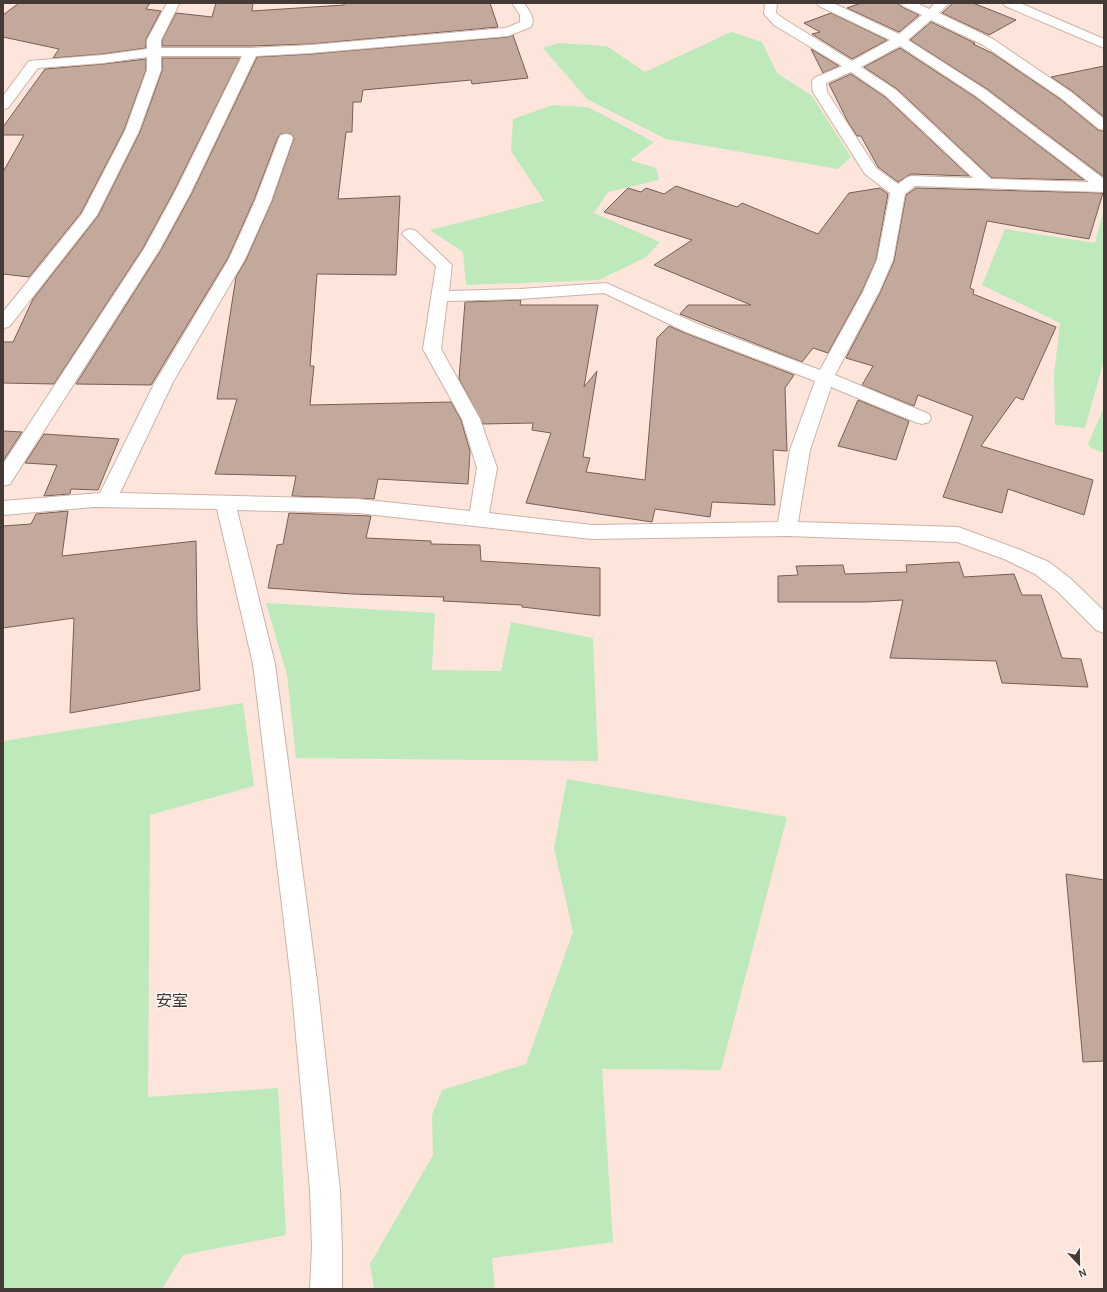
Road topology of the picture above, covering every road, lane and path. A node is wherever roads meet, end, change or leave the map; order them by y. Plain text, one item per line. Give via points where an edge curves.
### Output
1 (518, 3) edge
2 (771, 3) edge
3 (823, 3) edge
4 (907, 3) edge
5 (943, 3) edge
6 (1010, 3) edge
7 (173, 4) dead end
8 (928, 14) junction
9 (900, 40) junction
10 (1104, 44) edge
11 (155, 52) junction
12 (251, 52) junction
13 (852, 66) junction
14 (3, 104) edge
15 (1104, 126) edge
16 (286, 138) dead end
17 (987, 183) junction
18 (1104, 186) edge
19 (898, 192) junction
20 (410, 234) dead end
21 (440, 296) junction
22 (3, 323) edge
23 (825, 378) junction
24 (922, 418) dead end
25 (3, 478) edge
26 (106, 500) junction
27 (225, 502) junction
28 (3, 508) edge
29 (478, 520) junction
30 (787, 529) junction
31 (1101, 617) edge
32 (326, 1289) edge

1 - 12 street via 526,15 526,24 508,32
2 - 13 street via 770,14 778,22
3 - 9 street
4 - 8 street
5 - 8 street
6 - 10 street
7 - 11 street via 154,40
8 - 9 street
8 - 15 street via 988,42 1066,95
9 - 13 street
9 - 18 street via 981,93
11 - 12 street
11 - 14 street via 34,64
11 - 22 street via 154,70 132,131 89,216
12 - 25 street via 183,192 152,249
13 - 17 street via 891,93
13 - 19 street via 819,81 820,92 870,171
16 - 26 street via 263,201 237,259 164,382
17 - 18 street
17 - 19 street via 911,181
19 - 23 street via 885,260 871,292
20 - 21 street via 444,265
21 - 23 street via 606,288 692,328
21 - 29 street via 432,349 471,419 487,468
23 - 24 street
23 - 30 street via 800,450
26 - 27 street
26 - 28 street
27 - 29 street via 358,506
27 - 32 street via 264,664 304,981 325,1190
29 - 30 street via 592,532
30 - 31 street via 958,535 1042,568

